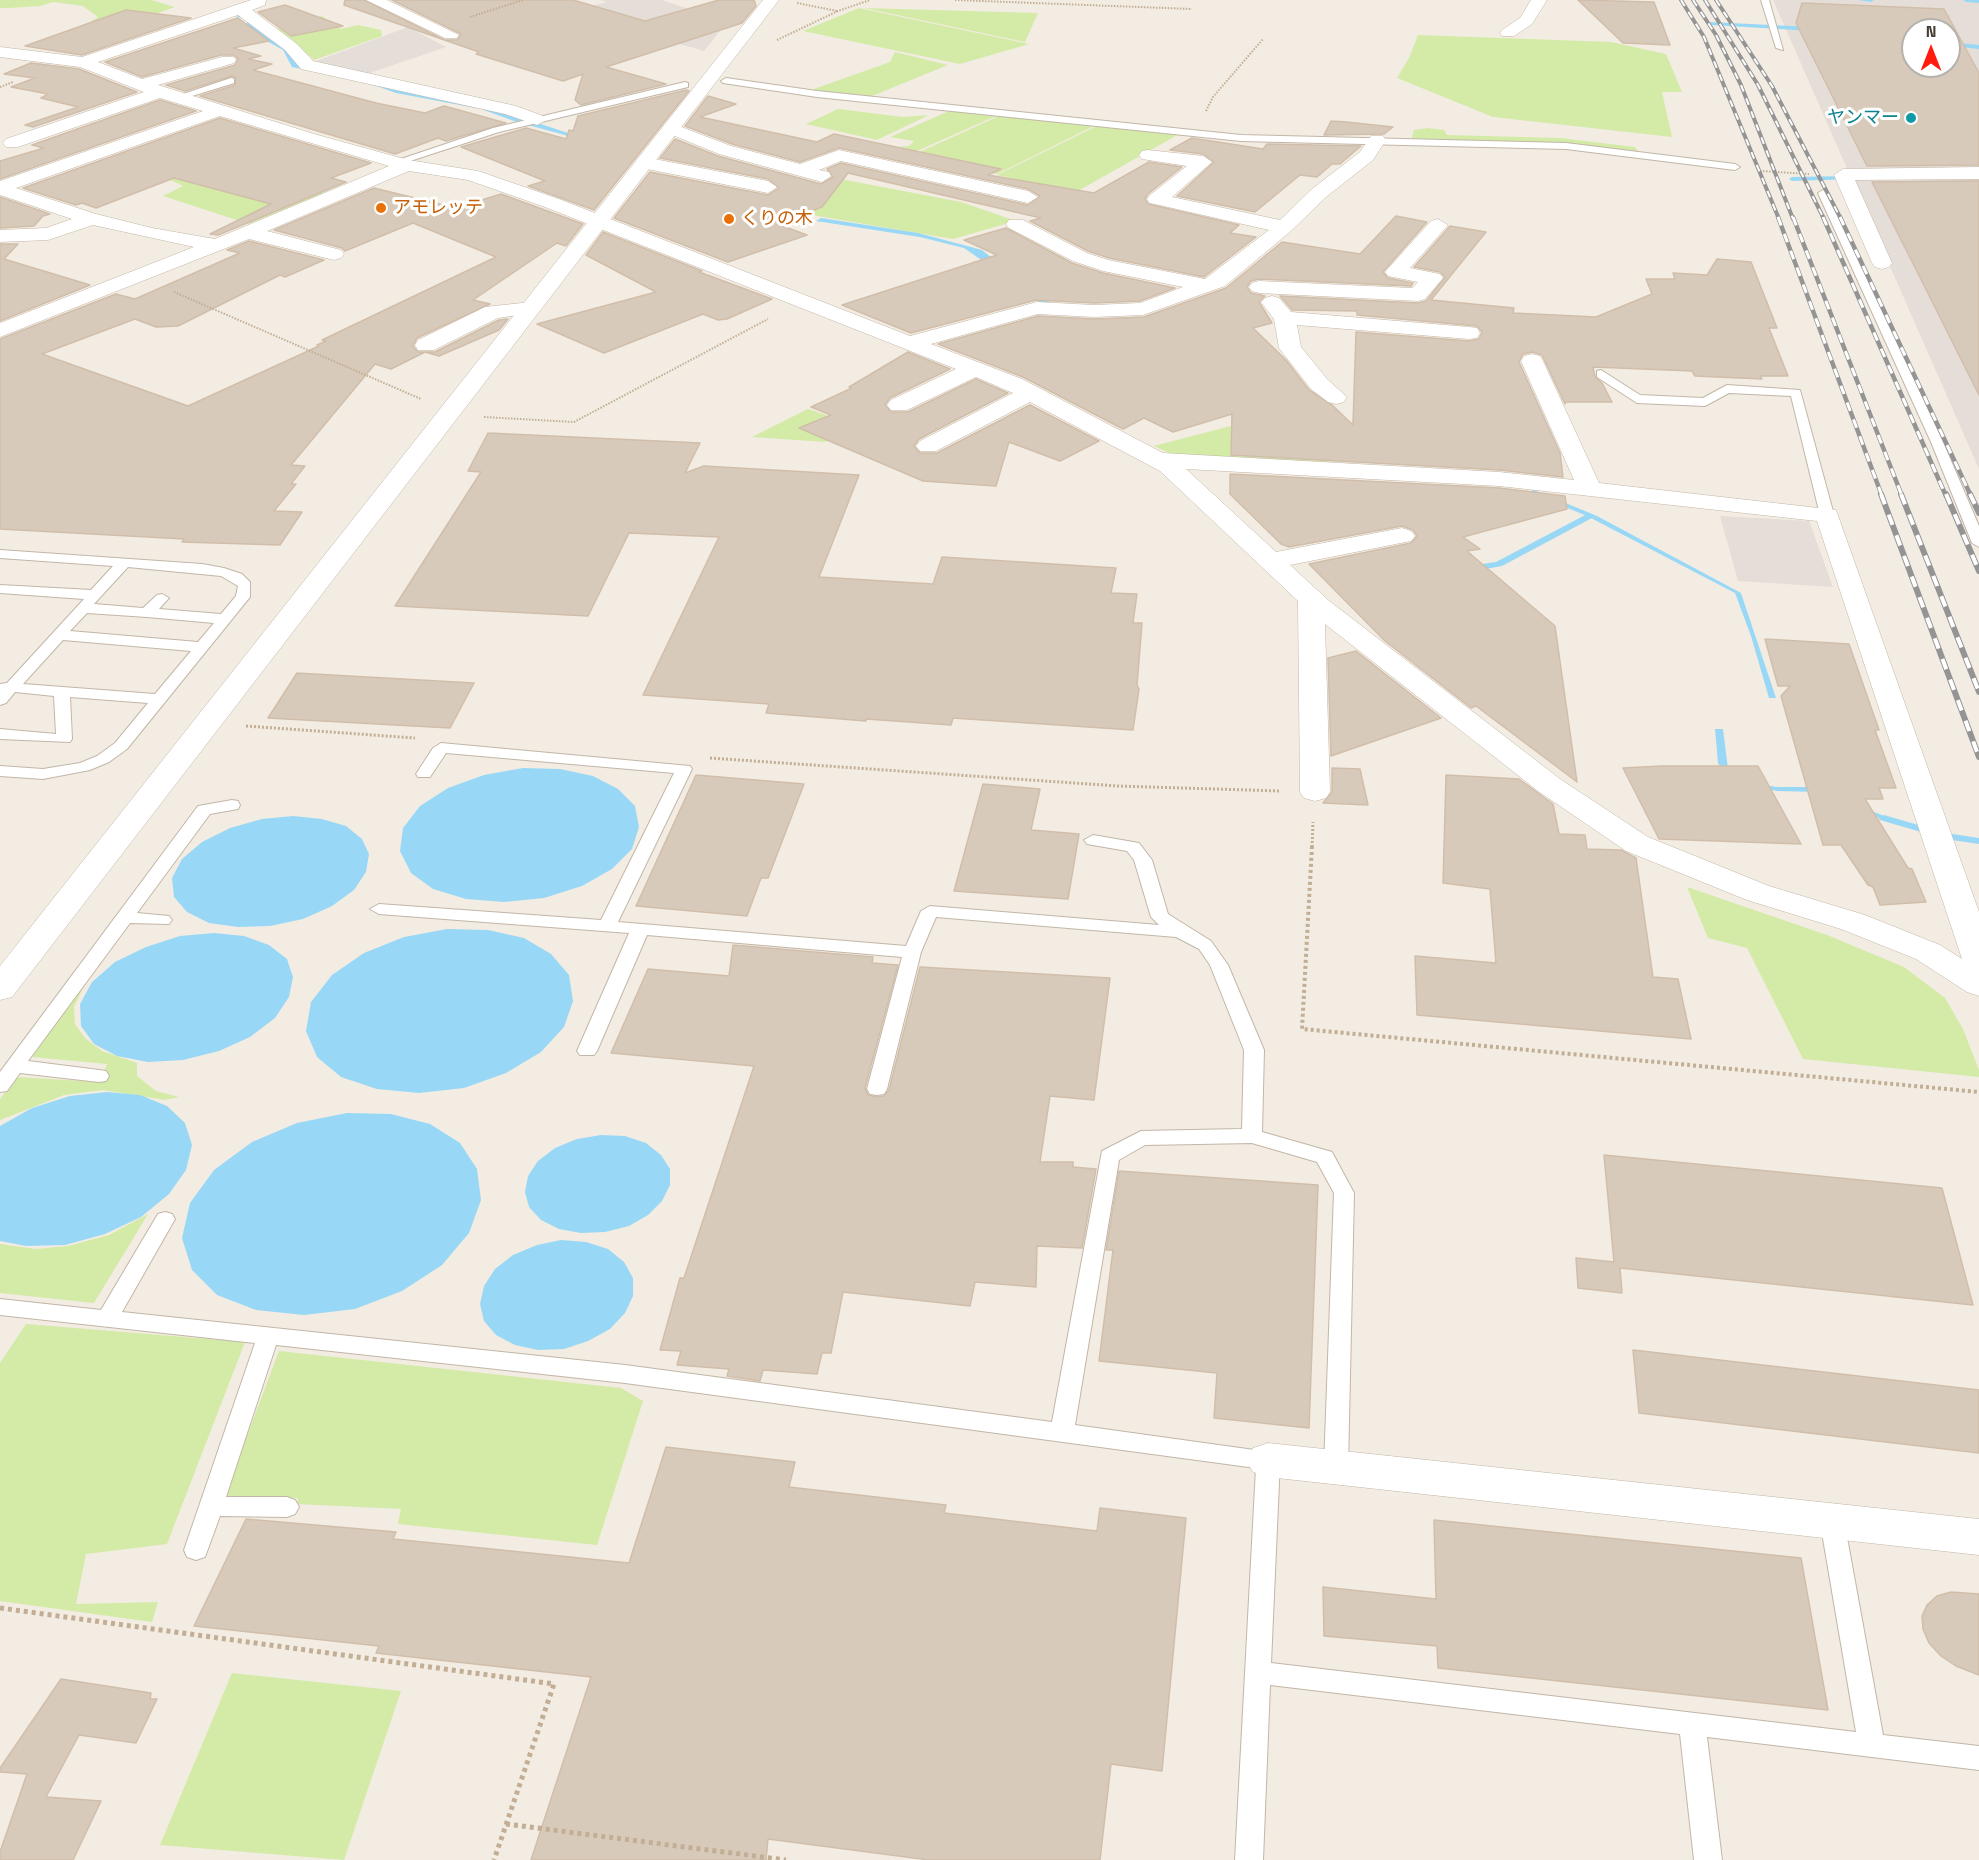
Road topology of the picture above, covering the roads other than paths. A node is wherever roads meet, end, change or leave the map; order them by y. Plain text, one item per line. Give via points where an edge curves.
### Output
1 (266, 0) edge
2 (374, 0) edge
3 (771, 0) edge
4 (1539, 0) edge
5 (1766, 0) edge
6 (200, 2) dead end
7 (236, 9) junction
8 (444, 31) road end
9 (1508, 33) dead end
10 (1780, 48) dead end
11 (0, 52) edge
12 (228, 60) dead end
13 (83, 62) junction
14 (231, 81) dead end
15 (726, 81) dead end
16 (141, 85) junction
17 (686, 85) dead end
18 (168, 95) junction
19 (219, 111) junction
20 (537, 120) junction
21 (671, 128) junction
22 (1377, 140) junction
23 (12, 143) dead end
24 (1148, 155) dead end
25 (402, 163) junction
26 (644, 163) junction
27 (1735, 168) road end
28 (802, 170) junction
29 (1979, 173) edge
30 (826, 177) dead end
31 (768, 187) dead end
32 (0, 188) edge
33 (1823, 194) dead end
34 (1028, 197) dead end
35 (91, 219) junction
36 (598, 222) junction
37 (1016, 224) dead end
38 (1438, 225) dead end
39 (1284, 227) junction
40 (246, 232) junction
41 (1, 236) edge
42 (217, 244) junction
43 (334, 254) dead end
44 (1882, 263) dead end
45 (1212, 284) junction
46 (1259, 287) junction
47 (531, 308) junction
48 (1285, 318) junction
49 (0, 331) edge
50 (1469, 333) dead end
51 (908, 343) junction
52 (426, 345) dead end
53 (1532, 361) dead end
54 (975, 369) junction
55 (1601, 374) dead end
56 (1030, 393) junction
57 (1336, 397) dead end
58 (899, 405) dead end
59 (928, 446) dead end
60 (1157, 460) junction
61 (1590, 489) junction
62 (1827, 515) junction
63 (1402, 536) dead end
64 (1979, 543) edge
65 (0, 554) edge
66 (1270, 561) junction
67 (125, 562) junction
68 (7, 589) edge
69 (94, 596) junction
70 (162, 598) dead end
71 (1311, 599) junction
72 (0, 604) edge
73 (83, 608) junction
74 (147, 613) junction
75 (225, 619) junction
76 (135, 627) dead end
77 (59, 635) junction
78 (122, 640) junction
79 (202, 647) junction
80 (6, 687) edge
81 (62, 691) junction
82 (159, 699) junction
83 (0, 700) edge
84 (0, 734) edge
85 (0, 771) edge
86 (424, 774) dead end
87 (1315, 792) dead end
88 (232, 805) dead end
89 (1093, 840) dead end
90 (379, 909) dead end
91 (125, 917) junction
92 (163, 920) dead end
93 (608, 926) junction
94 (640, 929) junction
95 (1179, 932) junction
96 (912, 952) junction
97 (1979, 960) edge
98 (1979, 985) edge
99 (0, 989) edge
100 (587, 1051) dead end
101 (15, 1066) junction
102 (99, 1076) dead end
103 (0, 1086) edge
104 (877, 1089) dead end
105 (1252, 1136) junction
106 (165, 1219) dead end
107 (0, 1307) edge
108 (107, 1319) junction
109 (268, 1336) junction
110 (1062, 1432) junction
111 (1268, 1460) junction
112 (1336, 1467) junction
113 (211, 1506) junction
114 (287, 1507) dead end
115 (1832, 1521) junction
116 (1979, 1537) edge
117 (196, 1550) dead end
118 (1258, 1672) junction
119 (1692, 1723) junction
120 (1872, 1745) junction
121 (1979, 1758) edge
122 (1249, 1860) edge
123 (1708, 1860) edge

1 - 7 street
2 - 8 street
3 - 21 street
4 - 9 street via 1526,21
5 - 10 lane
6 - 7 street
7 - 13 street
7 - 20 street via 283,41 307,65 510,110
11 - 13 street
12 - 16 street
13 - 16 street
14 - 18 lane
15 - 22 lane via 1241,138
16 - 18 street
17 - 20 lane
18 - 19 street
18 - 23 street
19 - 25 street
19 - 32 street
20 - 25 lane
21 - 26 street
21 - 28 street via 725,150
22 - 27 lane via 1566,146
22 - 39 street via 1367,156 1319,193
24 - 39 street via 1203,162 1157,199
25 - 36 street via 471,175
25 - 40 street
26 - 31 street
26 - 36 street
28 - 30 street
28 - 34 street via 839,155
29 - 44 street via 1843,175
32 - 35 street
33 - 64 lane
35 - 41 street via 48,234
35 - 42 street
36 - 47 street
36 - 51 street
37 - 45 street via 1104,265
38 - 46 street via 1395,272 1433,278 1418,295
39 - 45 street
40 - 42 street
40 - 43 street
42 - 49 street
45 - 46 street
45 - 51 street via 1143,309 1037,308
46 - 48 street
47 - 52 street via 493,312
47 - 99 street
48 - 50 street
48 - 57 street via 1290,348 1319,384
51 - 54 street
53 - 61 street
54 - 56 street
54 - 58 street
55 - 62 lane via 1637,399 1706,402 1727,389 1796,393
56 - 59 street
56 - 60 street
60 - 61 street via 1499,479
60 - 66 street via 1169,466
61 - 62 street
62 - 97 street
63 - 66 street
65 - 67 lane
66 - 71 street
67 - 69 lane
67 - 75 lane via 202,568 237,577 245,585 243,597
68 - 69 lane
68 - 72 lane
69 - 73 lane
70 - 74 lane
71 - 87 street
71 - 98 street via 1549,785 1637,844 1758,893 1853,922 1928,952
73 - 74 lane
73 - 77 lane
74 - 75 lane
75 - 79 lane
76 - 78 lane
77 - 78 lane
77 - 80 lane
78 - 79 lane
79 - 82 lane
80 - 81 lane
80 - 83 lane
81 - 82 lane
81 - 84 lane via 64,739
82 - 85 lane via 121,746 103,759 84,767 44,774
86 - 93 lane via 441,748 684,769
88 - 91 lane via 204,810
89 - 95 lane via 1132,847 1143,860 1161,917
90 - 93 lane
91 - 92 lane
91 - 101 lane
93 - 94 lane
94 - 96 lane
94 - 100 lane
95 - 96 lane via 930,911
95 - 105 lane via 1205,945 1219,965 1254,1050
96 - 104 lane
101 - 102 lane
101 - 103 lane
105 - 110 lane via 1141,1138 1109,1156
105 - 112 lane via 1325,1157 1344,1193
106 - 108 lane
107 - 108 lane
108 - 109 lane
109 - 110 lane via 625,1374
109 - 113 lane
110 - 111 lane
111 - 112 street
111 - 118 lane
112 - 115 street
113 - 114 lane
113 - 117 lane
115 - 116 street
115 - 120 lane
118 - 119 lane
118 - 122 lane
119 - 120 lane
119 - 123 lane
120 - 121 lane

